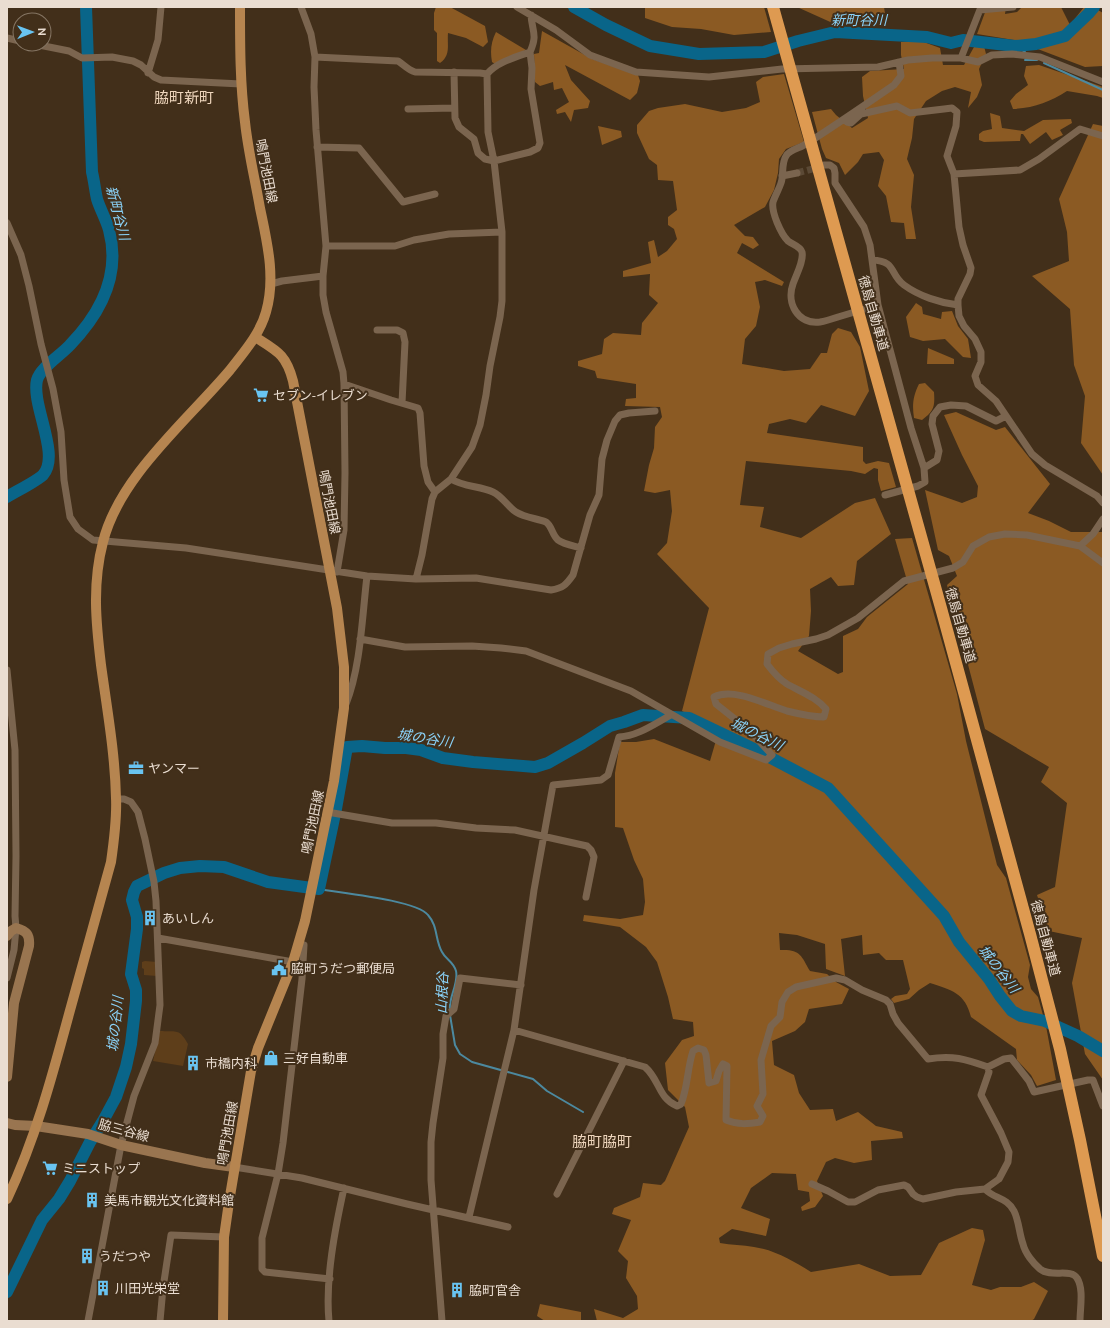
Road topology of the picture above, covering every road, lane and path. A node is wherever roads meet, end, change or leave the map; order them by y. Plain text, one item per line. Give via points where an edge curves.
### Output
1 (162, 7) edge
2 (240, 7) edge
3 (301, 7) edge
4 (517, 7) edge
5 (772, 7) edge
6 (1013, 7) edge
7 (981, 9) edge
8 (531, 15) junction
9 (52, 48) edge
10 (530, 52) junction
11 (315, 57) junction
12 (961, 58) junction
13 (899, 62) junction
14 (454, 72) junction
15 (148, 73) junction
16 (487, 74) junction
17 (1103, 82) edge
18 (241, 84) junction
19 (454, 108) junction
20 (408, 109) dead end
21 (846, 118) junction
22 (1103, 136) edge
23 (317, 147) junction
24 (494, 161) junction
25 (824, 166) dead end
26 (797, 173) tunnel mouth
27 (954, 174) junction
28 (782, 176) junction
29 (435, 194) dead end
30 (7, 223) edge
31 (502, 232) junction
32 (326, 246) junction
33 (872, 260) junction
34 (323, 276) junction
35 (271, 284) junction
36 (958, 304) junction
37 (878, 305) junction
38 (377, 330) dead end
39 (255, 337) junction
40 (344, 384) junction
41 (402, 403) junction
42 (655, 411) dead end
43 (1006, 416) junction
44 (924, 468) junction
45 (451, 480) junction
46 (435, 492) junction
47 (885, 495) dead end
48 (1103, 503) edge
49 (1103, 519) edge
50 (103, 542) junction
51 (1080, 546) junction
52 (581, 548) junction
53 (1103, 563) edge
54 (333, 572) junction
55 (367, 576) junction
56 (416, 579) junction
57 (360, 639) junction
58 (7, 670) edge
59 (344, 708) junction
60 (671, 715) junction
61 (116, 799) junction
62 (328, 812) junction
63 (544, 837) junction
64 (586, 898) dead end
65 (16, 928) junction
66 (7, 936) edge
67 (158, 938) junction
68 (299, 944) junction
69 (293, 962) junction
70 (7, 978) edge
71 (521, 985) junction
72 (514, 1030) junction
73 (624, 1061) junction
74 (988, 1067) junction
75 (7, 1077) edge
76 (1103, 1106) edge
77 (7, 1123) edge
78 (36, 1126) junction
79 (122, 1145) junction
80 (234, 1167) junction
81 (278, 1174) junction
82 (812, 1184) dead end
83 (344, 1188) junction
84 (985, 1188) junction
85 (557, 1194) dead end
86 (7, 1199) edge
87 (433, 1209) junction
88 (469, 1217) junction
89 (508, 1227) dead end
90 (224, 1237) junction
91 (1103, 1256) edge
92 (330, 1279) junction
93 (88, 1321) edge
94 (160, 1321) edge
95 (223, 1321) edge
96 (329, 1321) edge
97 (442, 1321) edge
98 (1080, 1321) edge

1 - 15 street via 158,40
2 - 18 main road, 鳴門池田線
3 - 11 street via 312,34
4 - 8 street
5 - 91 highway, 徳島自動車道 via 1018,887 1060,1049
6 - 7 street
7 - 12 street
8 - 10 street via 534,43
8 - 13 street via 590,55 636,72 709,77 790,68 878,66
9 - 15 street via 69,51 82,58 112,57 133,61
10 - 16 street via 505,62
10 - 24 street via 531,89 540,143 538,148 530,152
11 - 14 street via 398,61 415,72
11 - 23 street
12 - 13 street
12 - 17 street via 978,62 992,55 1012,54 1040,58
13 - 21 street via 901,76 894,85
14 - 16 street
14 - 19 street
15 - 18 street via 161,80
16 - 24 street via 488,132
18 - 35 main road, 鳴門池田線 via 249,153 270,260
19 - 20 street
19 - 24 street via 459,127 474,139 478,154
21 - 27 street via 847,122 851,123 861,114 897,106 910,113 952,108 957,112 956,126 947,156
21 - 28 street via 804,146 788,153
22 - 27 street via 1080,129 1040,159 1020,170
23 - 29 street via 359,148 403,202
23 - 32 street
24 - 31 street
25 - 33 street via 830,165 834,168 835,184 864,227
26 - 28 street
27 - 36 street via 959,227 971,268
28 - 37 street via 772,208 783,234 802,252 790,296 797,314 808,320 820,322
30 - 50 street via 21,255 49,373 58,417 70,517 78,529 93,540
31 - 32 street via 449,234 395,246
31 - 45 street via 502,301 480,425 472,447
32 - 34 street
33 - 36 street via 888,263 903,285 915,292 946,303
33 - 37 street
34 - 35 street
34 - 40 street via 326,312
35 - 39 main road, 鳴門池田線 via 266,314
36 - 43 street via 959,316 981,352 981,362 975,376 978,385 996,401
37 - 44 street
38 - 41 street via 397,330 402,333 405,342
39 - 50 main road, 鳴門池田線 via 220,382 152,456 130,484 117,505
39 - 54 main road, 鳴門池田線 via 285,359 290,369
40 - 41 street
40 - 54 street via 344,530
41 - 46 street via 418,408 420,413 424,466 428,482
42 - 52 street via 629,412 615,420 606,440 599,495 590,515
43 - 44 street via 996,421 966,406 940,407 933,416 932,424 939,451 937,460
43 - 48 street via 1036,458 1045,466 1097,496
44 - 47 street via 925,482
45 - 46 street
45 - 52 street via 495,493 514,511 546,522 558,540
46 - 56 street
49 - 51 street via 1093,534
50 - 54 street via 186,548
50 - 61 main road, 鳴門池田線 via 95,585 95,608
51 - 53 street
51 - 60 street via 1027,536 989,536 973,546 963,562 953,568 904,581 858,618 828,635 785,646 768,654 767,664 777,676 786,684 820,702 826,709 824,717 813,717 742,695 714,696 716,704 750,732 772,755 766,760 720,742
52 - 56 street via 568,582 560,588 551,590 476,578
54 - 55 street
54 - 59 main road, 鳴門池田線 via 344,667
55 - 56 street
55 - 57 street
57 - 59 street via 353,679
57 - 60 street via 406,647 472,646 526,651 631,691
58 - 65 street via 15,750
59 - 62 main road, 鳴門池田線
60 - 63 street via 642,732 619,738 608,775 601,780 553,785
61 - 67 street via 131,802 138,812 153,874
61 - 78 main road, 鳴門池田線 via 111,862
62 - 63 street via 392,823 436,823 515,830
62 - 68 main road, 鳴門池田線
63 - 64 street via 587,846 591,850 594,857
63 - 71 street
65 - 66 main road
65 - 70 street
65 - 75 main road via 26,933 30,939 14,1004
67 - 69 street
67 - 79 street via 158,1027 155,1042 134,1096
68 - 69 main road, 鳴門池田線
68 - 81 street via 304,945 302,978
69 - 80 main road, 鳴門池田線 via 258,1048 250,1077
71 - 72 street
71 - 87 street via 460,978 454,1009 446,1016 443,1034 443,1058 433,1123
72 - 73 street
72 - 88 street
73 - 74 street via 645,1067 652,1073 664,1097 677,1106 682,1104 688,1065 693,1051 698,1048 704,1050 710,1083 716,1081 723,1064 727,1066 726,1120 740,1124 760,1122 764,1116 757,1106 763,1094 762,1060 771,1026 780,1017 782,1002 788,992 796,987 836,978 886,1000 898,1023 928,1059 956,1057
73 - 85 street
74 - 76 street via 1000,1060 1011,1058 1029,1081 1034,1092 1093,1080
74 - 84 street via 989,1072 981,1095 1009,1152 1008,1162 999,1179
77 - 78 main road, 脇三谷線
78 - 79 main road, 脇三谷線 via 88,1134
78 - 86 main road, 鳴門池田線
79 - 80 main road, 脇三谷線
79 - 93 street
80 - 81 street
80 - 90 main road, 鳴門池田線
81 - 83 street
81 - 92 street via 262,1238 262,1269 265,1272
82 - 84 street via 848,1202 855,1202 878,1190 904,1185 916,1197 923,1199
83 - 87 street
83 - 92 street
84 - 98 street via 1005,1200 1014,1210 1023,1246 1035,1264 1052,1274 1070,1274 1076,1277 1081,1286
87 - 88 street
87 - 97 street
88 - 89 street
90 - 94 street via 171,1235
90 - 95 main road, 鳴門池田線
92 - 96 street

